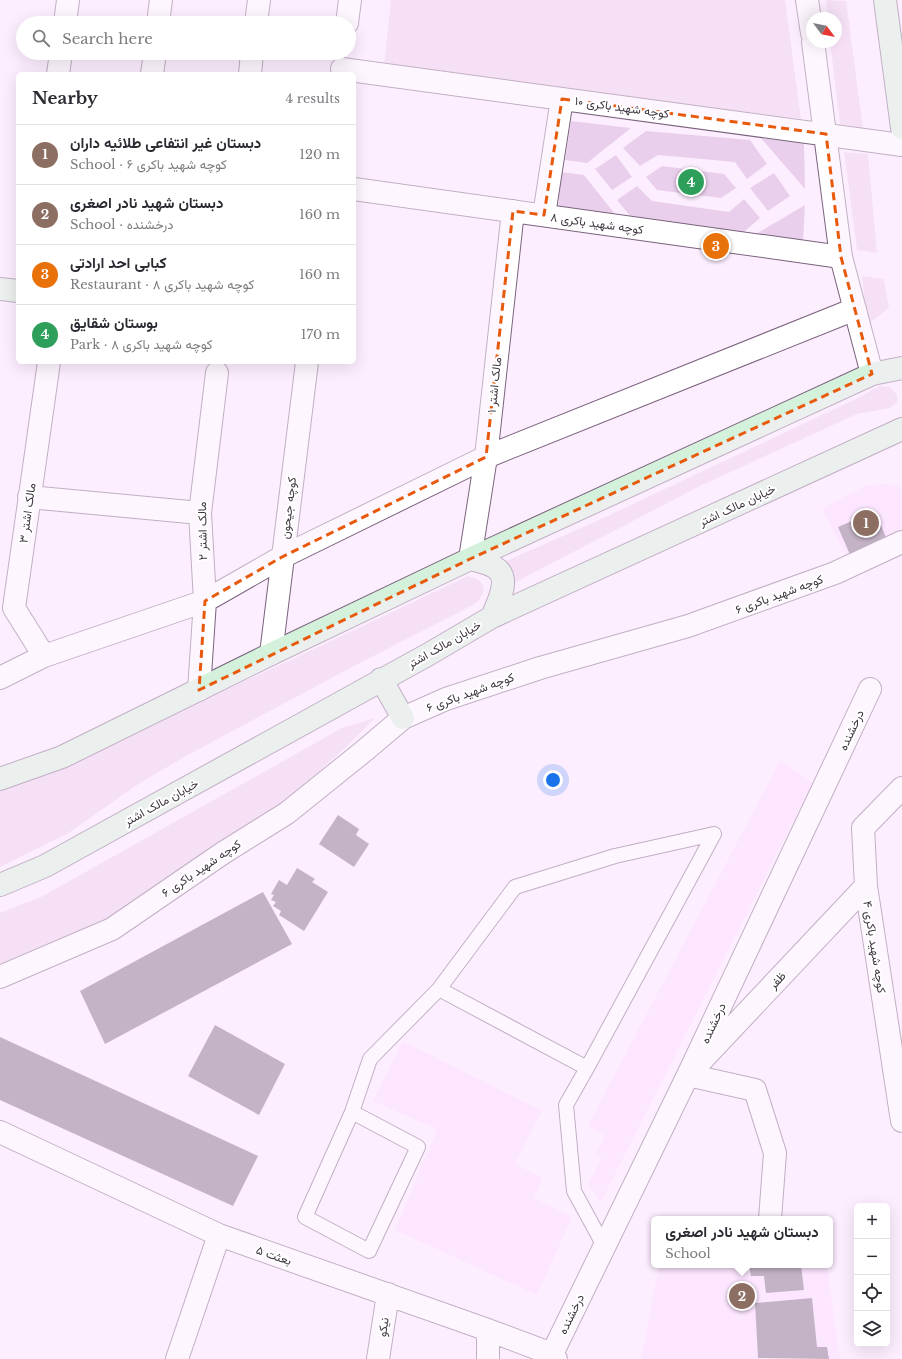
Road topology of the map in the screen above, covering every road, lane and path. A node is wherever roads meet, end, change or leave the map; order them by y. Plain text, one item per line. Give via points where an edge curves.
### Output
1 (68, 0) edge
2 (161, 0) edge
3 (258, 0) edge
4 (350, 0) edge
5 (808, 0) edge
6 (885, 0) edge
7 (809, 12) edge
8 (66, 16) edge
9 (159, 16) edge
10 (257, 16) edge
11 (348, 16) edge
12 (814, 48) edge
13 (60, 60) edge
14 (154, 60) edge
15 (251, 60) edge
16 (342, 65) edge
17 (58, 72) edge
18 (152, 72) edge
19 (250, 72) edge
20 (562, 99) junction
21 (902, 128) edge
22 (826, 134) junction
23 (902, 145) edge
24 (356, 188) edge
25 (513, 211) junction
26 (544, 215) junction
27 (841, 257) junction
28 (0, 289) edge
29 (16, 291) edge
30 (855, 309) junction
31 (49, 364) edge
32 (307, 364) edge
33 (902, 368) edge
34 (217, 373) dead end
35 (872, 374) junction
36 (902, 429) edge
37 (486, 457) junction
38 (29, 497) junction
39 (200, 513) junction
40 (902, 542) edge
41 (282, 557) junction
42 (470, 559) junction
43 (205, 602) junction
44 (492, 617) junction
45 (271, 654) junction
46 (44, 656) junction
47 (0, 678) edge
48 (381, 679) junction
49 (870, 689) dead end
50 (199, 690) junction
51 (403, 718) junction
52 (0, 780) edge
53 (902, 788) edge
54 (0, 885) edge
55 (866, 886) junction
56 (0, 977) edge
57 (439, 990) junction
58 (586, 1068) junction
59 (688, 1075) junction
60 (352, 1112) junction
61 (902, 1121) edge
62 (0, 1132) edge
63 (770, 1216) edge
64 (219, 1235) junction
65 (604, 1246) junction
66 (388, 1294) junction
67 (488, 1330) junction
68 (554, 1357) edge
69 (177, 1359) edge
70 (378, 1359) edge
71 (488, 1359) edge

1 - 8 street
2 - 9 street
3 - 10 street
4 - 11 street
5 - 7 street
6 - 21 main road
12 - 22 street
13 - 17 street
14 - 18 street
15 - 19 street
16 - 20 street, کوچه شهید باکری ۱۰
20 - 22 street, کوچه شهید باکری ۱۰
20 - 26 street
22 - 23 street, کوچه شهید باکری ۱۰
22 - 27 street
24 - 25 street, کوچه شهید باکری ۸
25 - 26 street, کوچه شهید باکری ۸
25 - 37 street, مالک اشتر ۱
26 - 27 street, کوچه شهید باکری ۸
27 - 30 street
28 - 29 main road
30 - 35 street
30 - 37 street
31 - 38 street, مالک اشتر ۳
32 - 41 street, کوچه جیحون
33 - 35 main road
34 - 39 street, مالک اشتر ۲
35 - 42 main road
36 - 44 main road, خیابان مالک اشتر
37 - 41 street
37 - 42 street, مالک اشتر ۱
38 - 39 street
38 - 46 street, مالک اشتر ۳ via 14,608
39 - 43 street, مالک اشتر ۲
40 - 51 street, کوچه شهید باکری ۶ via 835,573 688,626 446,698
41 - 43 street
41 - 45 street, کوچه جیحون
42 - 44 main road via 487,564 498,570 502,576 501,595
42 - 45 main road
43 - 46 street
43 - 50 street, مالک اشتر ۲
44 - 48 main road, خیابان مالک اشتر
45 - 50 main road
46 - 47 street
48 - 51 main road
48 - 54 main road, خیابان مالک اشتر via 45,866
49 - 59 street, درخشنده
50 - 52 main road via 62,758
51 - 56 street, کوچه شهید باکری ۶ via 287,813 223,853 112,929
53 - 55 street, کوچه شهید باکری ۴ via 863,828
55 - 59 street, ظفر
55 - 61 street, کوچه شهید باکری ۴
57 - 58 lane
57 - 58 lane via 515,888 615,856 714,834
57 - 60 lane via 370,1059
58 - 65 lane via 566,1105 574,1191
59 - 63 street via 755,1090 775,1153
59 - 65 street, درخشنده
60 - 60 lane via 418,1147 369,1251 305,1216
62 - 64 street, بعثت ۵
64 - 66 street, بعثت ۵
64 - 69 street
65 - 68 street, درخشنده
66 - 67 street, بعثت ۵
66 - 70 street, نیکو
67 - 68 street, بعثت ۵
67 - 71 street

